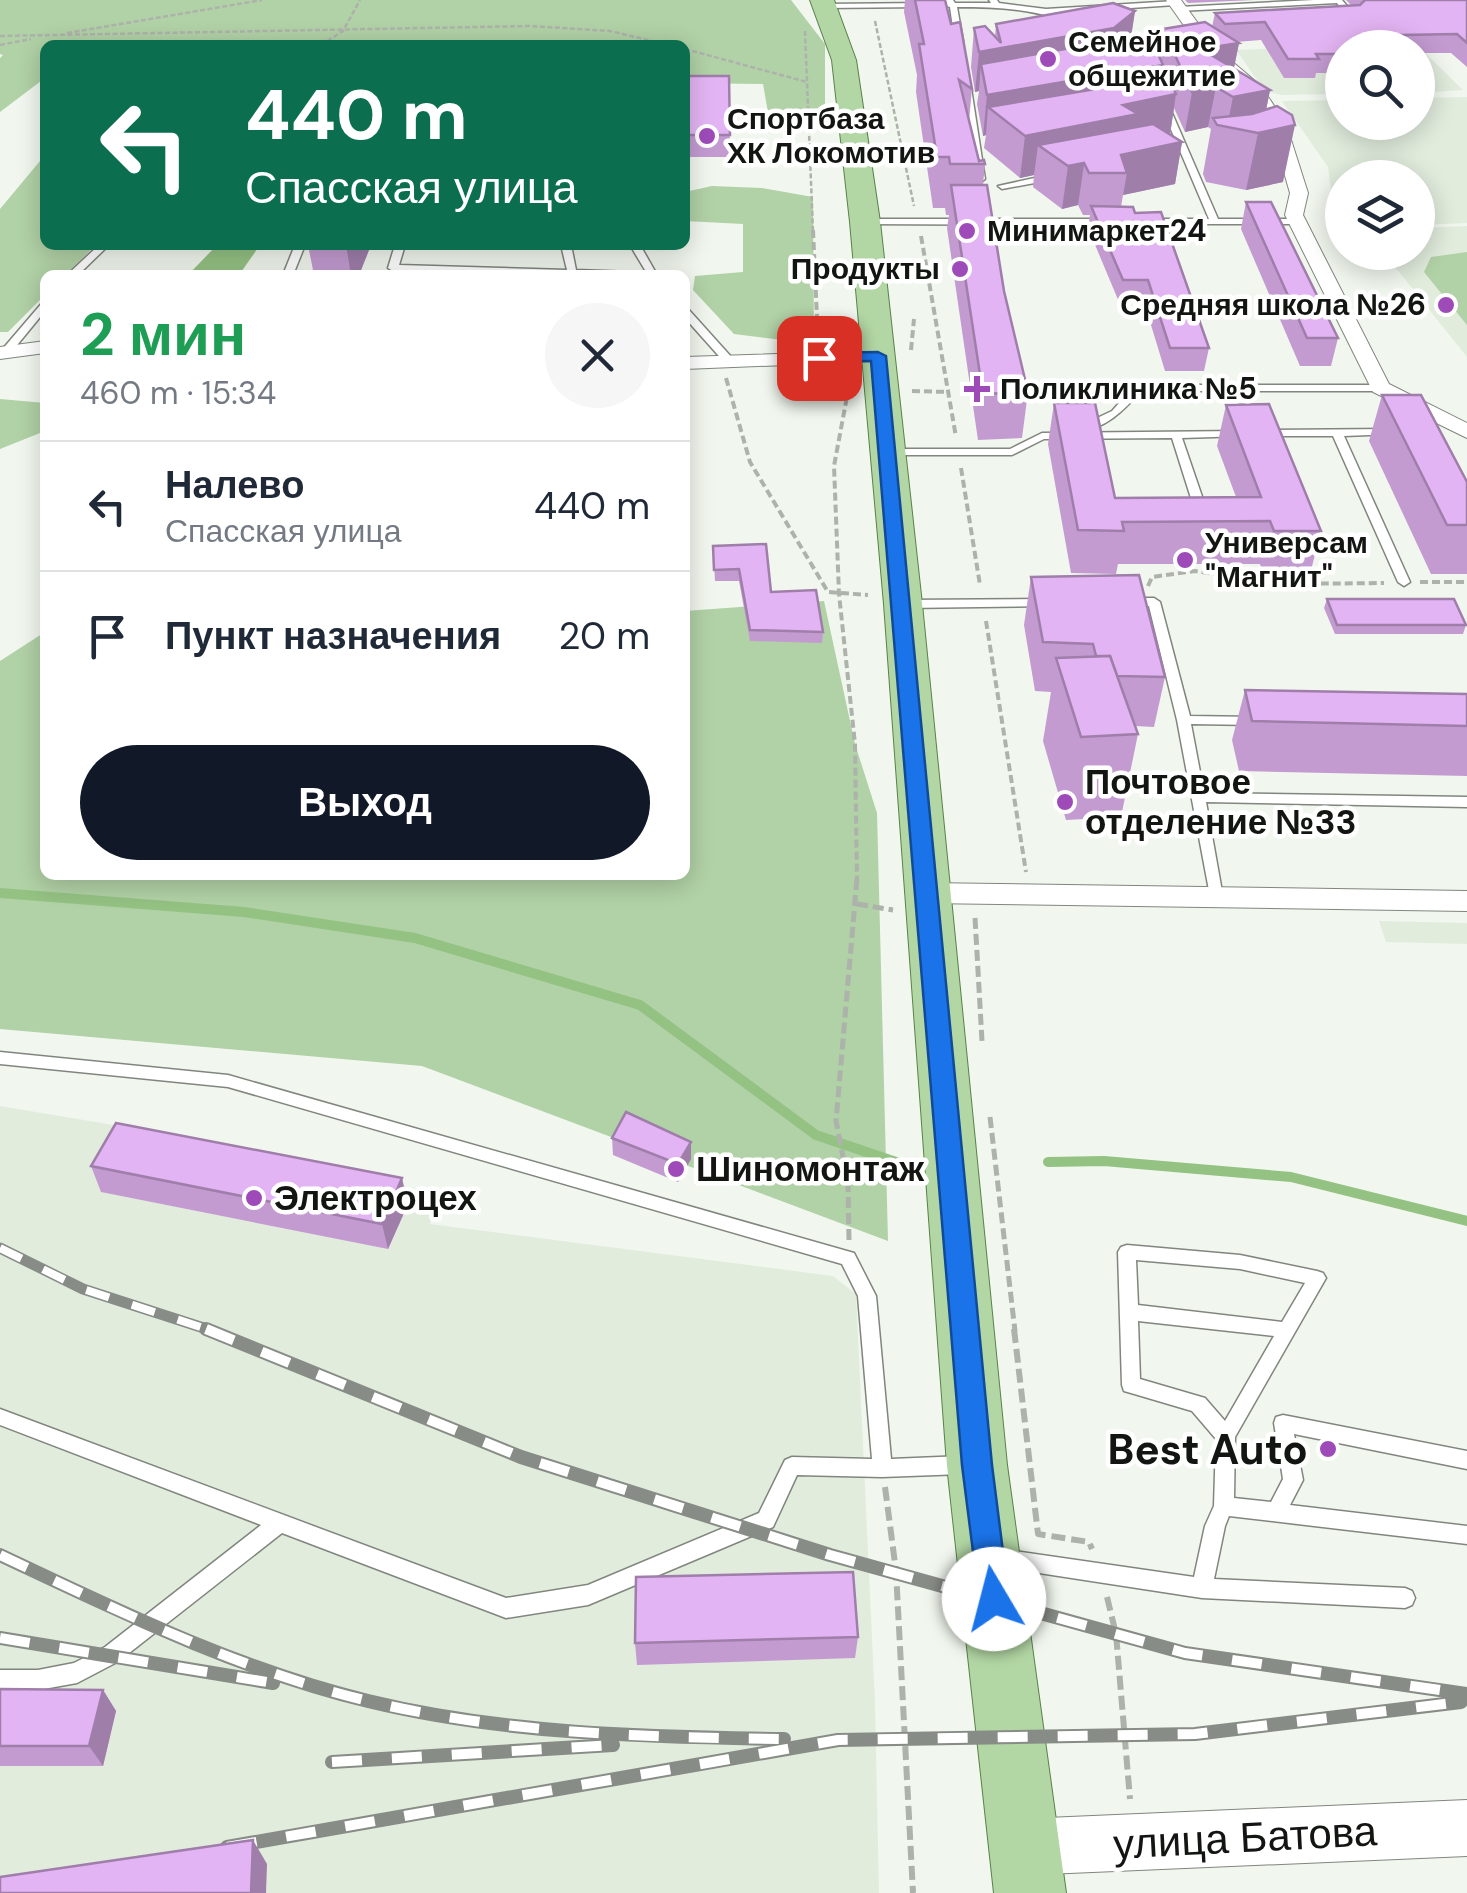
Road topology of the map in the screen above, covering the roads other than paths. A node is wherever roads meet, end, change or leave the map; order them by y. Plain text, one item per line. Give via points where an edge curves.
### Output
1 (951, 2) edge
2 (995, 2) edge
3 (824, 3) edge
4 (1176, 4) edge
5 (1046, 11) junction
6 (1337, 19) edge
7 (1077, 24) edge
8 (962, 61) edge
9 (966, 80) edge
10 (986, 96) edge
11 (1160, 96) edge
12 (968, 99) junction
13 (1166, 110) junction
14 (1148, 114) edge
15 (995, 140) edge
16 (976, 143) junction
17 (1184, 152) junction
18 (1166, 156) edge
19 (1204, 162) dead end
20 (1190, 164) junction
21 (1056, 176) edge
22 (1002, 186) dead end
23 (984, 191) edge
24 (986, 206) edge
25 (865, 222) junction
26 (989, 222) junction
27 (1121, 222) edge
28 (1140, 222) edge
29 (1215, 222) junction
30 (1298, 222) junction
31 (99, 250) edge
32 (398, 250) edge
33 (77, 270) edge
34 (482, 270) edge
35 (40, 311) edge
36 (690, 317) edge
37 (690, 326) edge
38 (698, 326) junction
39 (40, 348) edge
40 (2, 353) edge
41 (894, 354) junction
42 (725, 362) junction
43 (690, 363) edge
44 (1380, 388) junction
45 (1457, 431) edge
46 (1408, 432) edge
47 (1337, 433) junction
48 (1176, 434) junction
49 (1069, 435) junction
50 (888, 452) junction
51 (1205, 523) edge
52 (1404, 582) road end
53 (902, 600) junction
54 (1122, 602) edge
55 (1062, 603) edge
56 (1184, 720) junction
57 (1278, 721) edge
58 (1198, 797) junction
59 (1467, 802) edge
60 (1216, 897) junction
61 (1467, 900) edge
62 (950, 902) junction
63 (0, 1058) edge
64 (1130, 1312) junction
65 (1287, 1330) junction
66 (0, 1418) edge
67 (1226, 1436) junction
68 (1467, 1460) edge
69 (977, 1465) junction
70 (882, 1468) junction
71 (1224, 1506) junction
72 (1276, 1512) junction
73 (280, 1523) junction
74 (1467, 1535) edge
75 (988, 1557) junction
76 (1202, 1588) junction
77 (1404, 1598) dead end
78 (0, 1680) edge
79 (1467, 1828) edge
80 (1026, 1870) edge

1 - 2 lane
1 - 3 lane
1 - 8 lane
2 - 5 lane
3 - 25 main road via 844,60
4 - 5 lane
4 - 6 lane via 1339,2 1356,18
4 - 30 street via 1199,27 1210,51 1255,89 1278,124 1299,193
5 - 7 lane
9 - 12 lane
10 - 12 lane
11 - 13 lane
12 - 16 lane
13 - 14 lane
13 - 17 lane
15 - 16 lane
16 - 23 lane
17 - 18 lane
17 - 20 lane
19 - 20 lane
20 - 29 lane
21 - 22 lane
24 - 26 lane
25 - 26 lane
25 - 41 main road
26 - 27 lane
28 - 29 lane
29 - 30 lane
30 - 44 street
31 - 33 lane
32 - 34 lane via 393,268
35 - 40 lane
36 - 38 lane
37 - 38 lane
38 - 42 lane
39 - 40 street
41 - 42 street
41 - 50 main road
42 - 43 street
44 - 45 street
44 - 49 lane via 1138,388 1116,413
46 - 47 lane
47 - 48 lane
47 - 52 lane
48 - 49 lane
48 - 51 lane
49 - 50 lane via 1042,436 1012,452
50 - 53 main road
53 - 55 lane
53 - 62 main road
54 - 56 lane via 1154,602
56 - 57 lane
56 - 58 lane
58 - 59 lane
58 - 60 lane
60 - 61 street
60 - 62 street
62 - 69 main road
63 - 70 lane via 228,1082 848,1258 867,1296
64 - 65 lane
64 - 65 lane via 1127,1252 1240,1262 1317,1278
64 - 67 lane via 1131,1385 1198,1404
65 - 67 lane
66 - 73 lane
67 - 71 lane
68 - 72 lane via 1283,1424 1292,1480
69 - 70 lane
69 - 75 main road
70 - 73 lane via 792,1466 766,1520 588,1594 506,1608
71 - 72 lane
71 - 76 lane
72 - 74 lane
73 - 78 lane via 112,1654 77,1673
75 - 76 lane
75 - 80 main road
76 - 77 lane
79 - 80 street, улица Батова via 1134,1842

